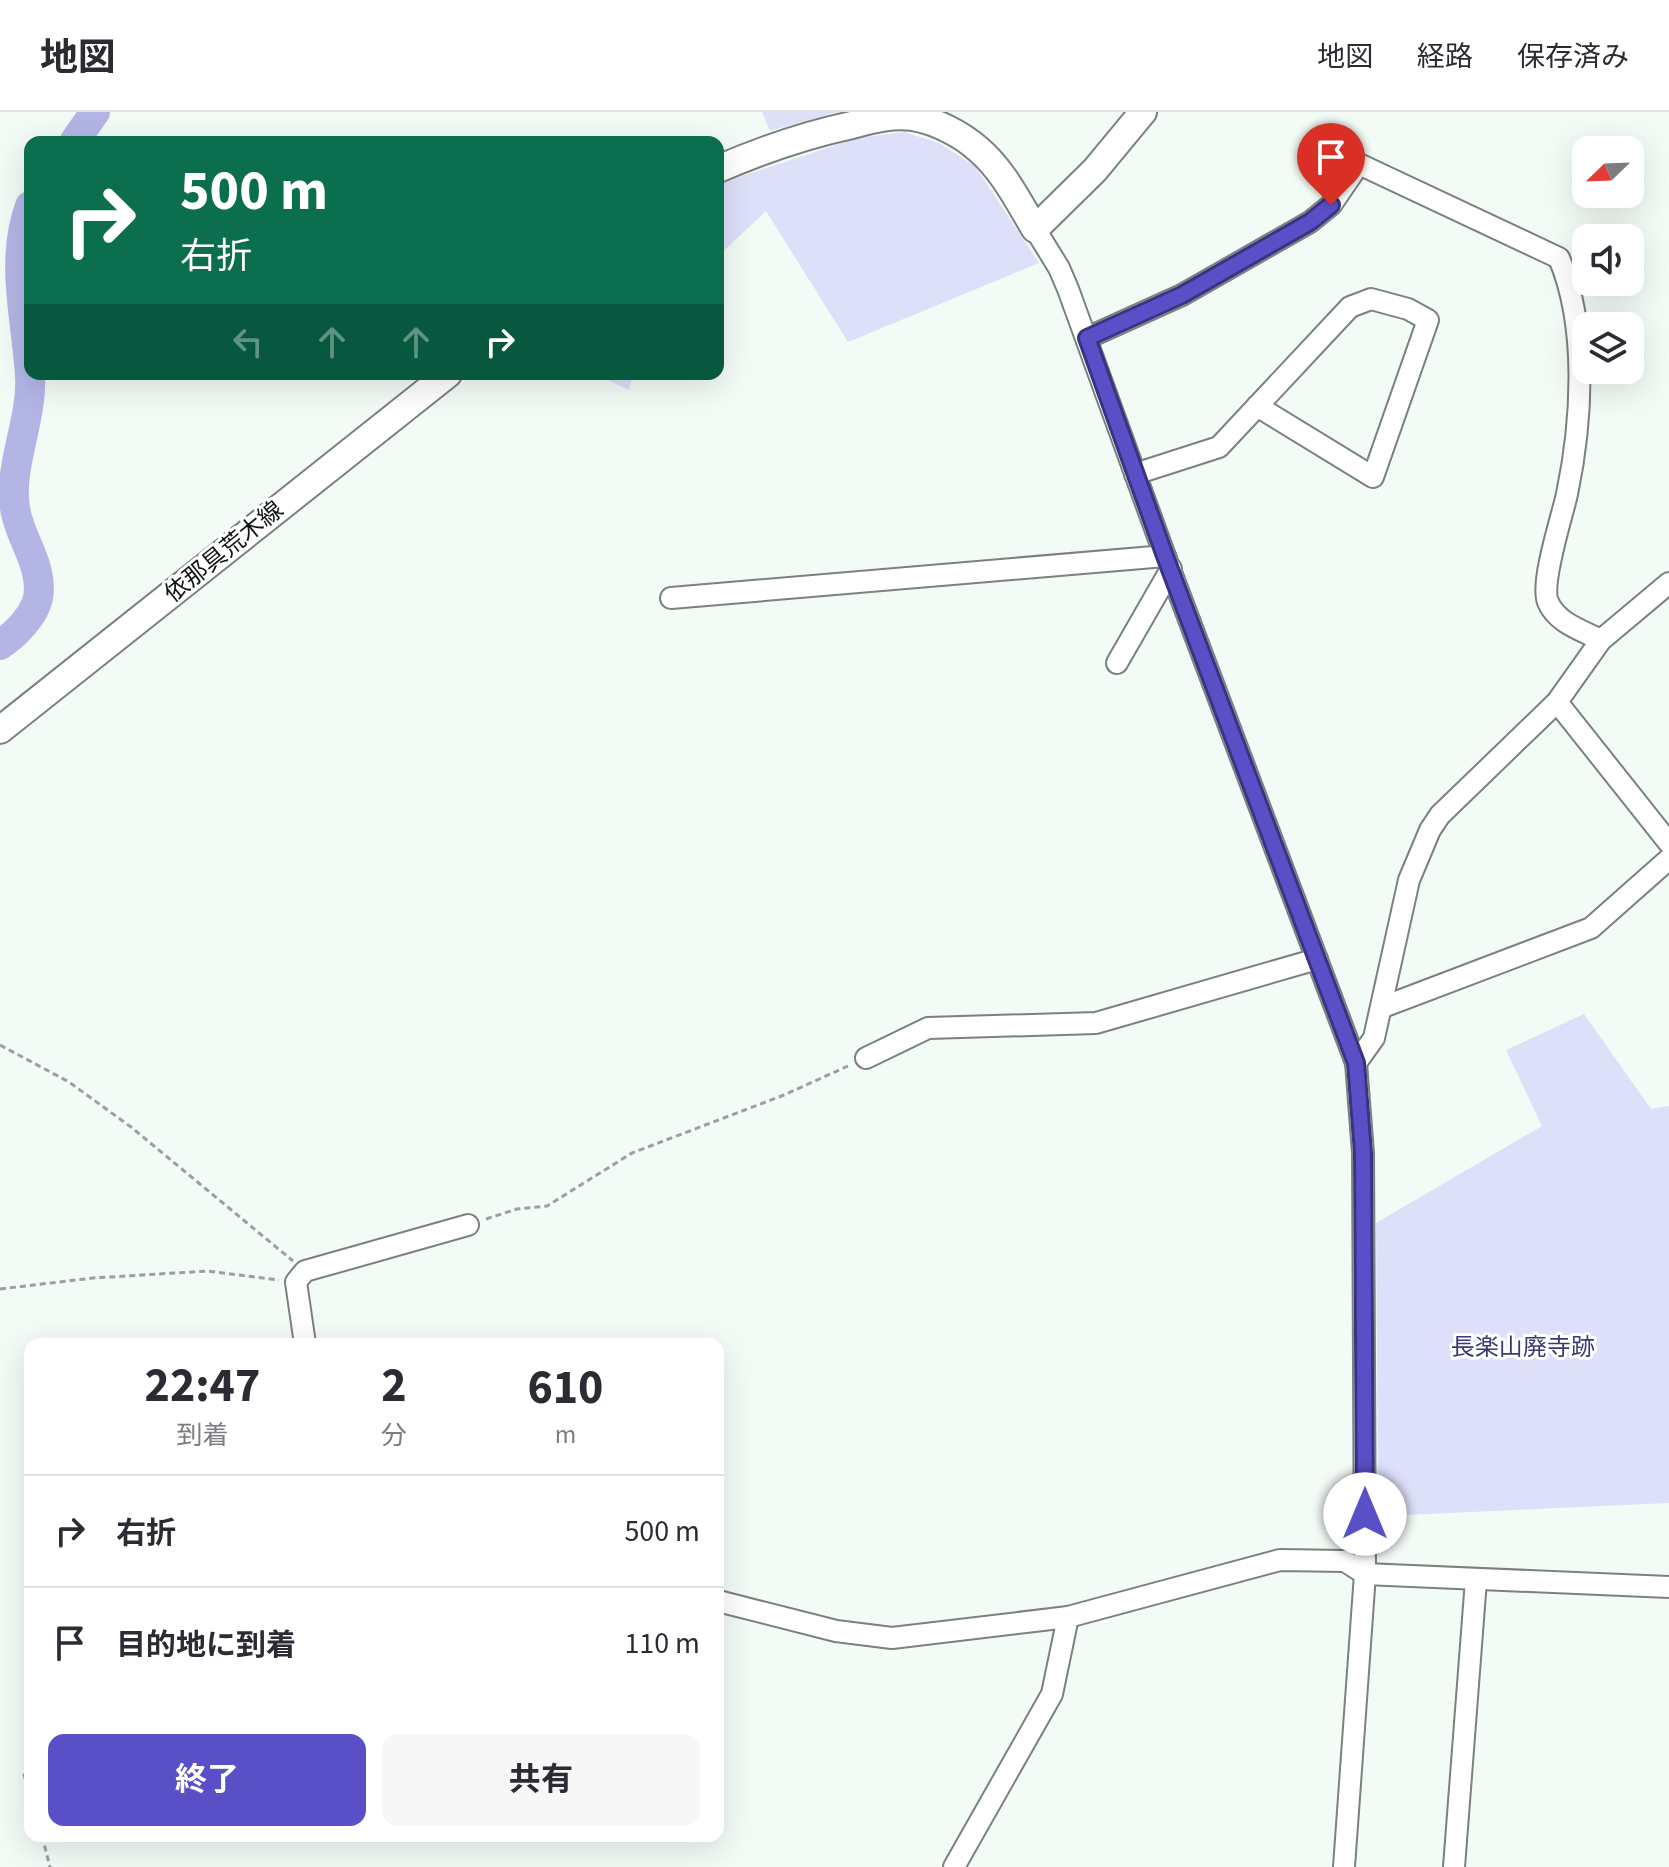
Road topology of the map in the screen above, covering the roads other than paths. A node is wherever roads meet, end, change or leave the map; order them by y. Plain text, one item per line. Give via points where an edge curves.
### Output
1 (1143, 112) edge
2 (724, 166) edge
3 (1035, 229) junction
4 (1087, 338) junction
5 (440, 380) edge
6 (1257, 406) junction
7 (1135, 474) junction
8 (1168, 563) junction
9 (1669, 583) edge
10 (671, 598) dead end
11 (1601, 640) junction
12 (1117, 663) dead end
13 (1557, 702) junction
14 (0, 730) edge
15 (1669, 843) edge
16 (1669, 859) edge
17 (1317, 959) junction
18 (1383, 1007) junction
19 (866, 1058) road end
20 (1356, 1063) junction
21 (468, 1225) road end
22 (305, 1338) edge
23 (1365, 1574) junction
24 (1476, 1580) junction
25 (1669, 1587) edge
26 (724, 1603) edge
27 (1068, 1617) junction
28 (954, 1867) edge
29 (1344, 1867) edge
30 (1454, 1867) edge

1 - 3 main road via 1095,170
2 - 3 main road via 814,133 912,117 959,135 979,150 999,170
3 - 4 street via 1059,268
4 - 7 street
4 - 11 street via 1182,295 1310,222 1331,205 1359,164 1559,258 1570,283 1579,381 1576,438 1547,600 1560,620
5 - 14 main road, 依那具荒木線
6 - 6 street via 1350,307 1371,299 1428,320 1373,477
6 - 7 street via 1219,447
7 - 8 street
8 - 10 street
8 - 12 street
8 - 17 street
9 - 11 street
11 - 13 street
13 - 15 street
13 - 18 street via 1430,830 1409,880
16 - 18 street via 1591,928
17 - 19 street via 1096,1023 928,1028
17 - 20 street
18 - 20 street via 1374,1038
20 - 23 street via 1363,1153
21 - 22 street via 301,1276
23 - 24 street
23 - 27 street via 1345,1561 1280,1560
23 - 29 street
24 - 25 street
24 - 30 street
26 - 27 street via 836,1631 892,1638
27 - 28 street via 1052,1694

